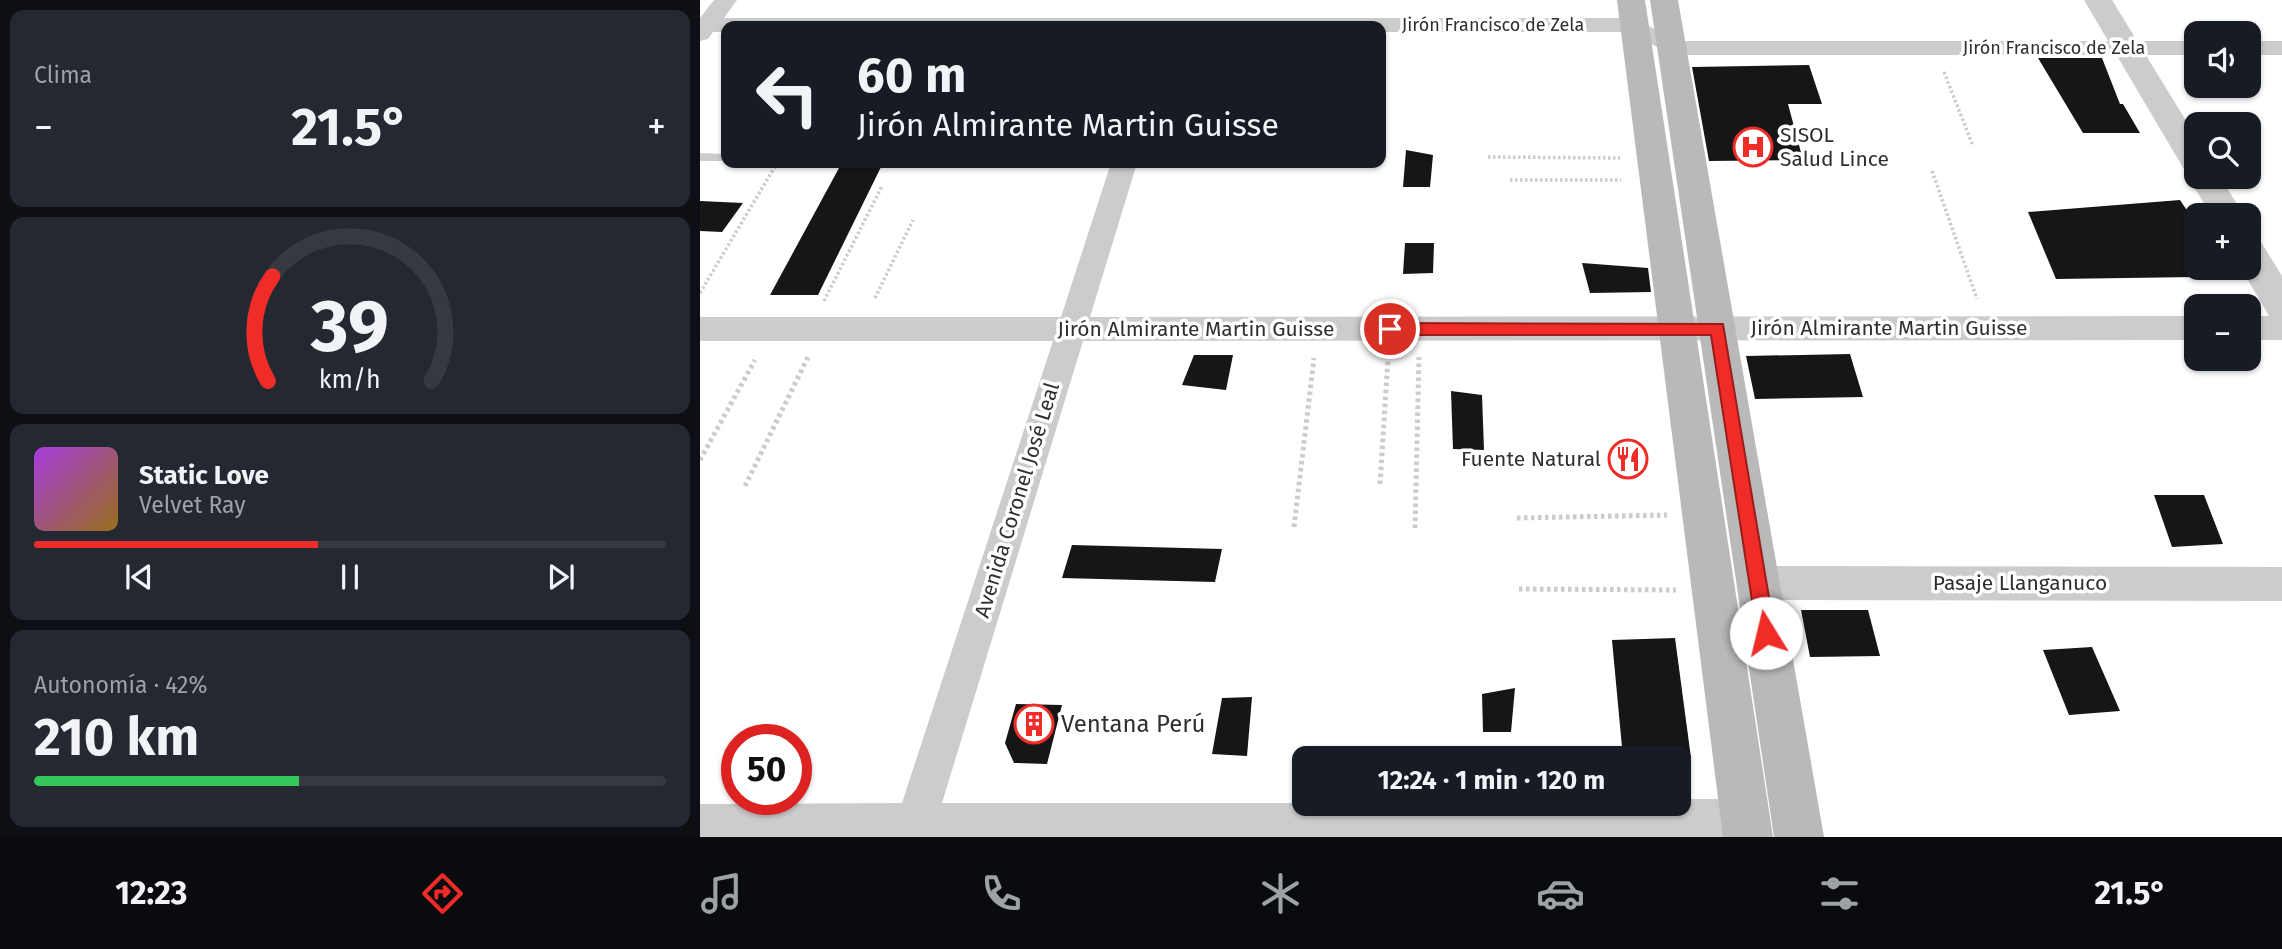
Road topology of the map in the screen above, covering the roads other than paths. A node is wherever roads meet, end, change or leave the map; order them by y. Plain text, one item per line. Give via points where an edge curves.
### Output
1 (726, 0) edge
2 (1175, 0) edge
3 (1664, 0) edge
4 (2098, 0) edge
5 (1633, 13) edge
6 (1169, 21) edge
7 (1346, 21) edge
8 (702, 28) edge
9 (721, 28) edge
10 (1672, 48) junction
11 (2127, 48) junction
12 (2184, 48) edge
13 (2261, 48) edge
14 (2282, 48) edge
15 (2184, 143) edge
16 (700, 157) edge
17 (721, 157) dead end
18 (1122, 168) edge
19 (2261, 271) edge
20 (2282, 306) edge
21 (2184, 328) edge
22 (2261, 328) edge
23 (2282, 328) edge
24 (700, 329) edge
25 (1071, 329) junction
26 (1697, 329) junction
27 (1758, 583) junction
28 (2282, 584) edge
29 (700, 824) edge
30 (1747, 828) edge
31 (913, 830) edge
32 (1799, 837) edge

1 - 8 street
2 - 6 street
3 - 10 main road
4 - 11 street
5 - 7 street, Jirón Francisco de Zela
5 - 10 street, Jirón Francisco de Zela
5 - 26 main road via 1654,169
8 - 9 street, Jirón Francisco de Zela
10 - 11 street, Jirón Francisco de Zela
10 - 26 main road
11 - 12 street, Jirón Francisco de Zela
11 - 15 street
13 - 14 street
16 - 17 lane
18 - 25 street, Avenida Coronel José Leal
19 - 20 street
21 - 26 street, Jirón Almirante Martin Guisse
22 - 23 street
24 - 25 street, Jirón Almirante Martin Guisse
25 - 26 street, Jirón Almirante Martin Guisse
25 - 31 street, Avenida Coronel José Leal
26 - 27 main road
26 - 30 main road via 1703,514
27 - 28 street, Pasaje Llanganuco
27 - 32 main road
29 - 31 street
30 - 31 street

